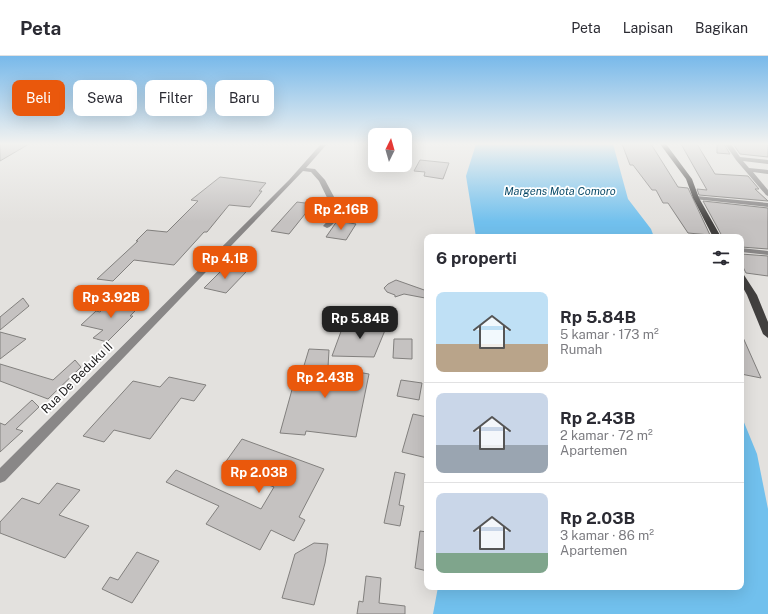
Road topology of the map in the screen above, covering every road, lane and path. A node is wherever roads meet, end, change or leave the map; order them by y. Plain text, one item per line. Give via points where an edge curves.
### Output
1 (301, 170) edge
2 (313, 170) edge
3 (682, 170) edge
4 (748, 170) joint
5 (768, 172) edge
6 (768, 194) edge
7 (696, 198) junction
8 (768, 205) edge
9 (327, 226) dead end
10 (715, 234) edge
11 (744, 250) edge
12 (768, 253) edge
13 (744, 282) edge
14 (768, 334) edge
15 (0, 476) edge

1 - 15 street, Rua De Beduku II
2 - 9 street via 322,180 337,210 336,216
3 - 7 main road via 689,179
4 - 5 street
4 - 6 street
7 - 8 street
7 - 10 main road
11 - 12 street
13 - 14 main road

